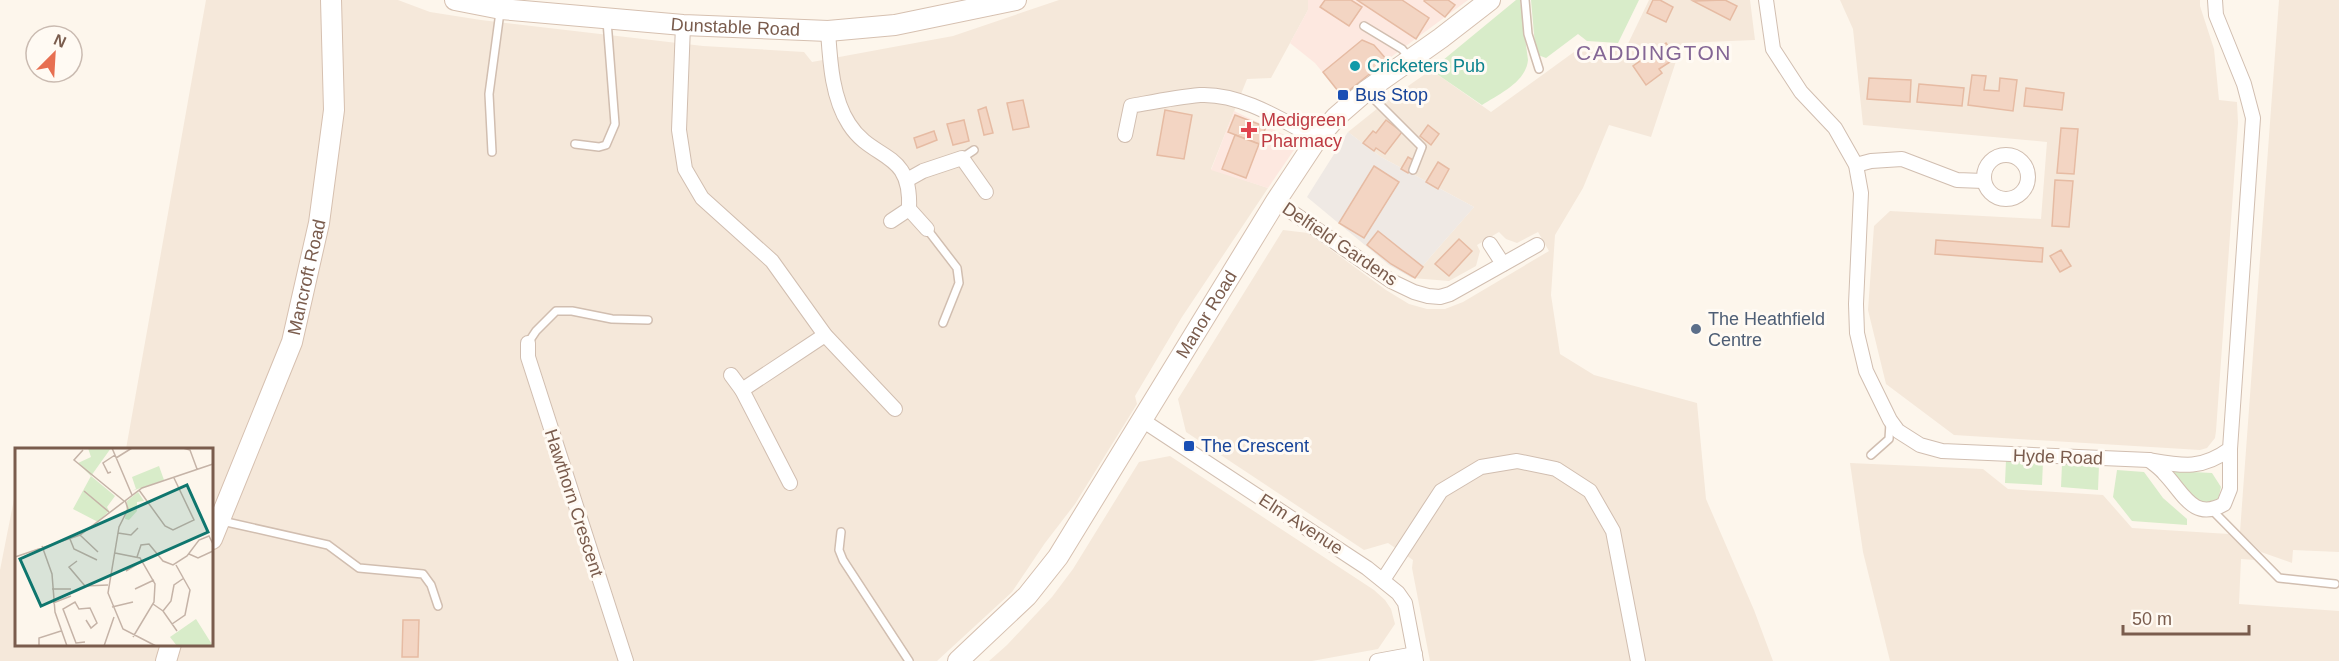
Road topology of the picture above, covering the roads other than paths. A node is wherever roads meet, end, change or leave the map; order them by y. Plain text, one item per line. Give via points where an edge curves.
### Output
1 (331, 0) edge
2 (455, 0) edge
3 (1016, 0) edge
4 (1490, 0) edge
5 (1525, 0) edge
6 (1766, 0) edge
7 (2215, 0) edge
8 (501, 9) junction
9 (606, 19) junction
10 (683, 25) junction
11 (1364, 26) dead end
12 (828, 31) junction
13 (1411, 59) junction
14 (1539, 69) dead end
15 (1366, 91) junction
16 (1125, 135) dead end
17 (1317, 139) junction
18 (575, 144) dead end
19 (974, 150) dead end
20 (492, 152) dead end
21 (962, 158) junction
22 (1856, 165) junction
23 (1413, 171) dead end
24 (907, 180) junction
25 (1984, 181) dead end
26 (986, 192) dead end
27 (1276, 201) junction
28 (909, 209) junction
29 (891, 221) dead end
30 (927, 228) joint
31 (1490, 244) dead end
32 (1537, 244) dead end
33 (1503, 264) junction
34 (648, 321) dead end
35 (943, 323) dead end
36 (825, 335) junction
37 (528, 343) joint
38 (731, 375) dead end
39 (742, 390) junction
40 (895, 409) dead end
41 (1142, 420) junction
42 (1890, 420) junction
43 (2230, 449) junction
44 (1871, 455) dead end
45 (2149, 460) junction
46 (790, 483) dead end
47 (2213, 511) junction
48 (219, 520) junction
49 (841, 532) dead end
50 (213, 536) edge
51 (1383, 580) junction
52 (2335, 584) dead end
53 (438, 606) dead end
54 (171, 646) edge
55 (1415, 658) edge
56 (166, 661) edge
57 (626, 661) edge
58 (909, 661) edge
59 (958, 661) edge
60 (1377, 661) edge
61 (1638, 661) edge

1 - 48 street, Mancroft Road via 334,110 319,223 292,342
2 - 8 street, Dunstable Road
3 - 12 street, Dunstable Road via 895,25
4 - 13 street, Manor Road
5 - 14 lane via 1528,34
6 - 22 street, Hyde Road via 1773,49 1801,92 1835,128
7 - 43 street via 2216,15 2244,84 2253,118
8 - 9 street, Dunstable Road
8 - 20 lane via 489,94
9 - 10 street, Dunstable Road
9 - 18 lane via 615,124 606,145
10 - 12 street, Dunstable Road
10 - 36 street via 679,130 685,169 702,198 772,261
11 - 13 lane via 1402,49
12 - 24 street via 830,63 842,112 858,135 899,167
13 - 15 street, Manor Road
15 - 17 street, Manor Road
15 - 23 lane via 1422,147
16 - 17 street via 1131,106 1202,95 1235,100
17 - 27 street, Manor Road
19 - 21 lane
21 - 24 street
21 - 26 street
22 - 25 street via 1902,159 1956,180
22 - 42 street, Hyde Road via 1861,193 1857,333 1866,371
24 - 28 street
27 - 33 street, Delfield Gardens via 1391,281 1414,292 1440,297 1450,294
27 - 41 street, Manor Road
28 - 29 street
28 - 30 street
30 - 35 lane via 957,268 959,283
31 - 33 street
32 - 33 street, Delfield Gardens
34 - 37 lane via 556,311
36 - 39 street
36 - 40 street
37 - 57 street, Hawthorn Crescent via 528,357
38 - 39 street
39 - 46 street
41 - 51 street, Elm Avenue
41 - 59 street, Manor Road via 1058,557 1027,596
42 - 44 lane via 1889,439
42 - 45 street, Hyde Road via 1920,445 1942,452
43 - 45 street, Hyde Road via 2212,462 2180,465
43 - 47 street via 2230,489 2224,504
45 - 47 street via 2189,503
47 - 52 lane via 2279,578
48 - 50 street, Mancroft Road
48 - 53 lane via 328,545 359,568 423,574
49 - 58 lane via 839,550 843,560
51 - 55 street, Elm Avenue via 1405,603
51 - 61 street via 1441,491 1480,467 1517,461 1556,469 1590,491 1614,531
54 - 56 street
55 - 60 street

